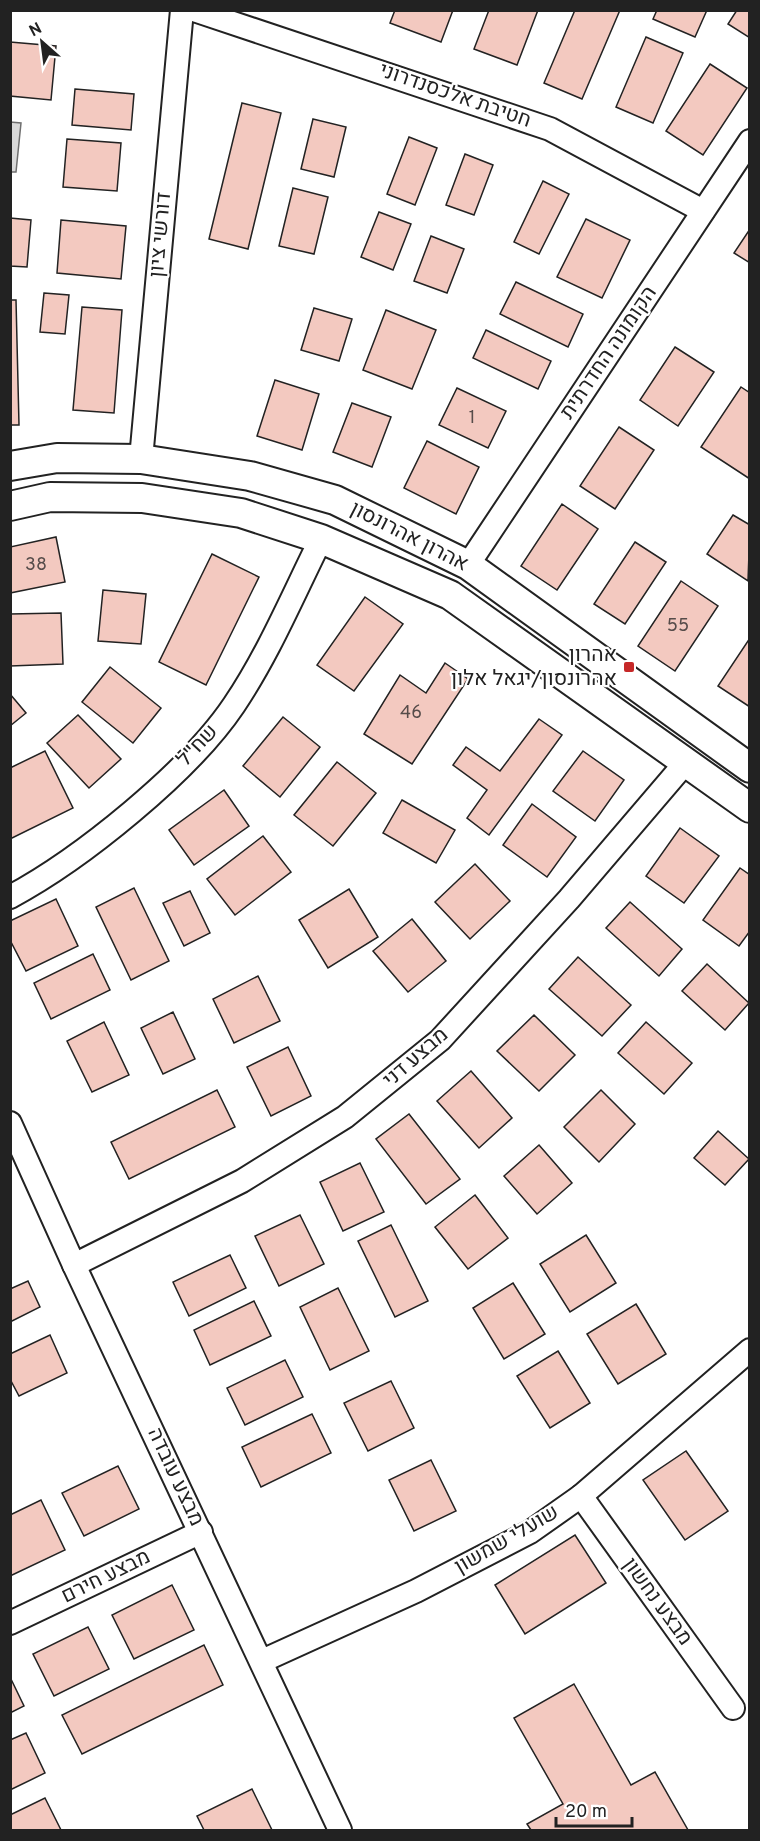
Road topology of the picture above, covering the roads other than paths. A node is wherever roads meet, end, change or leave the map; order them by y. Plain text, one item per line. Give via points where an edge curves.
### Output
1 (182, 10) edge
2 (194, 10) edge
3 (750, 141) edge
4 (703, 211) junction
5 (141, 459) junction
6 (10, 466) edge
7 (10, 506) edge
8 (321, 539) junction
9 (468, 565) junction
10 (686, 762) junction
11 (750, 768) edge
12 (750, 807) edge
13 (10, 897) edge
14 (10, 1123) edge
15 (17, 1153) edge
16 (74, 1265) junction
17 (750, 1350) edge
18 (581, 1496) junction
19 (201, 1532) junction
20 (10, 1623) edge
21 (262, 1661) junction
22 (733, 1708) dead end
23 (340, 1830) edge

1 - 5 street, דורשי ציון
2 - 4 street, חטיבת אלכסנדרוני via 550,129
3 - 4 street, הקומונה החדרתית
4 - 9 street, הקומונה החדרתית
5 - 6 street, אהרון אהרונסון via 57,458
5 - 9 street, אהרון אהרונסון via 250,476 335,500
7 - 8 street, אהרון אהרונסון via 51,497 142,498 241,513
8 - 10 street, אהרון אהרונסון via 450,595
8 - 13 street, שח"ל via 261,661 233,707 201,744 113,825 48,876
9 - 11 street, אהרון אהרונסון
10 - 12 street, אהרון אהרונסון
10 - 16 street, מבצע דני via 569,899 440,1040 345,1117 252,1175
14 - 15 street, מבצע עובדה
15 - 16 street, מבצע עובדה
16 - 19 street, מבצע עובדה
17 - 18 street, שועלי שמשון
18 - 21 street, שועלי שמשון via 519,1538 416,1591
18 - 22 street, מבצע נחשון
19 - 20 street, מבצע חירם
19 - 21 street, מבצע עובדה
21 - 23 street, מבצע עובדה

